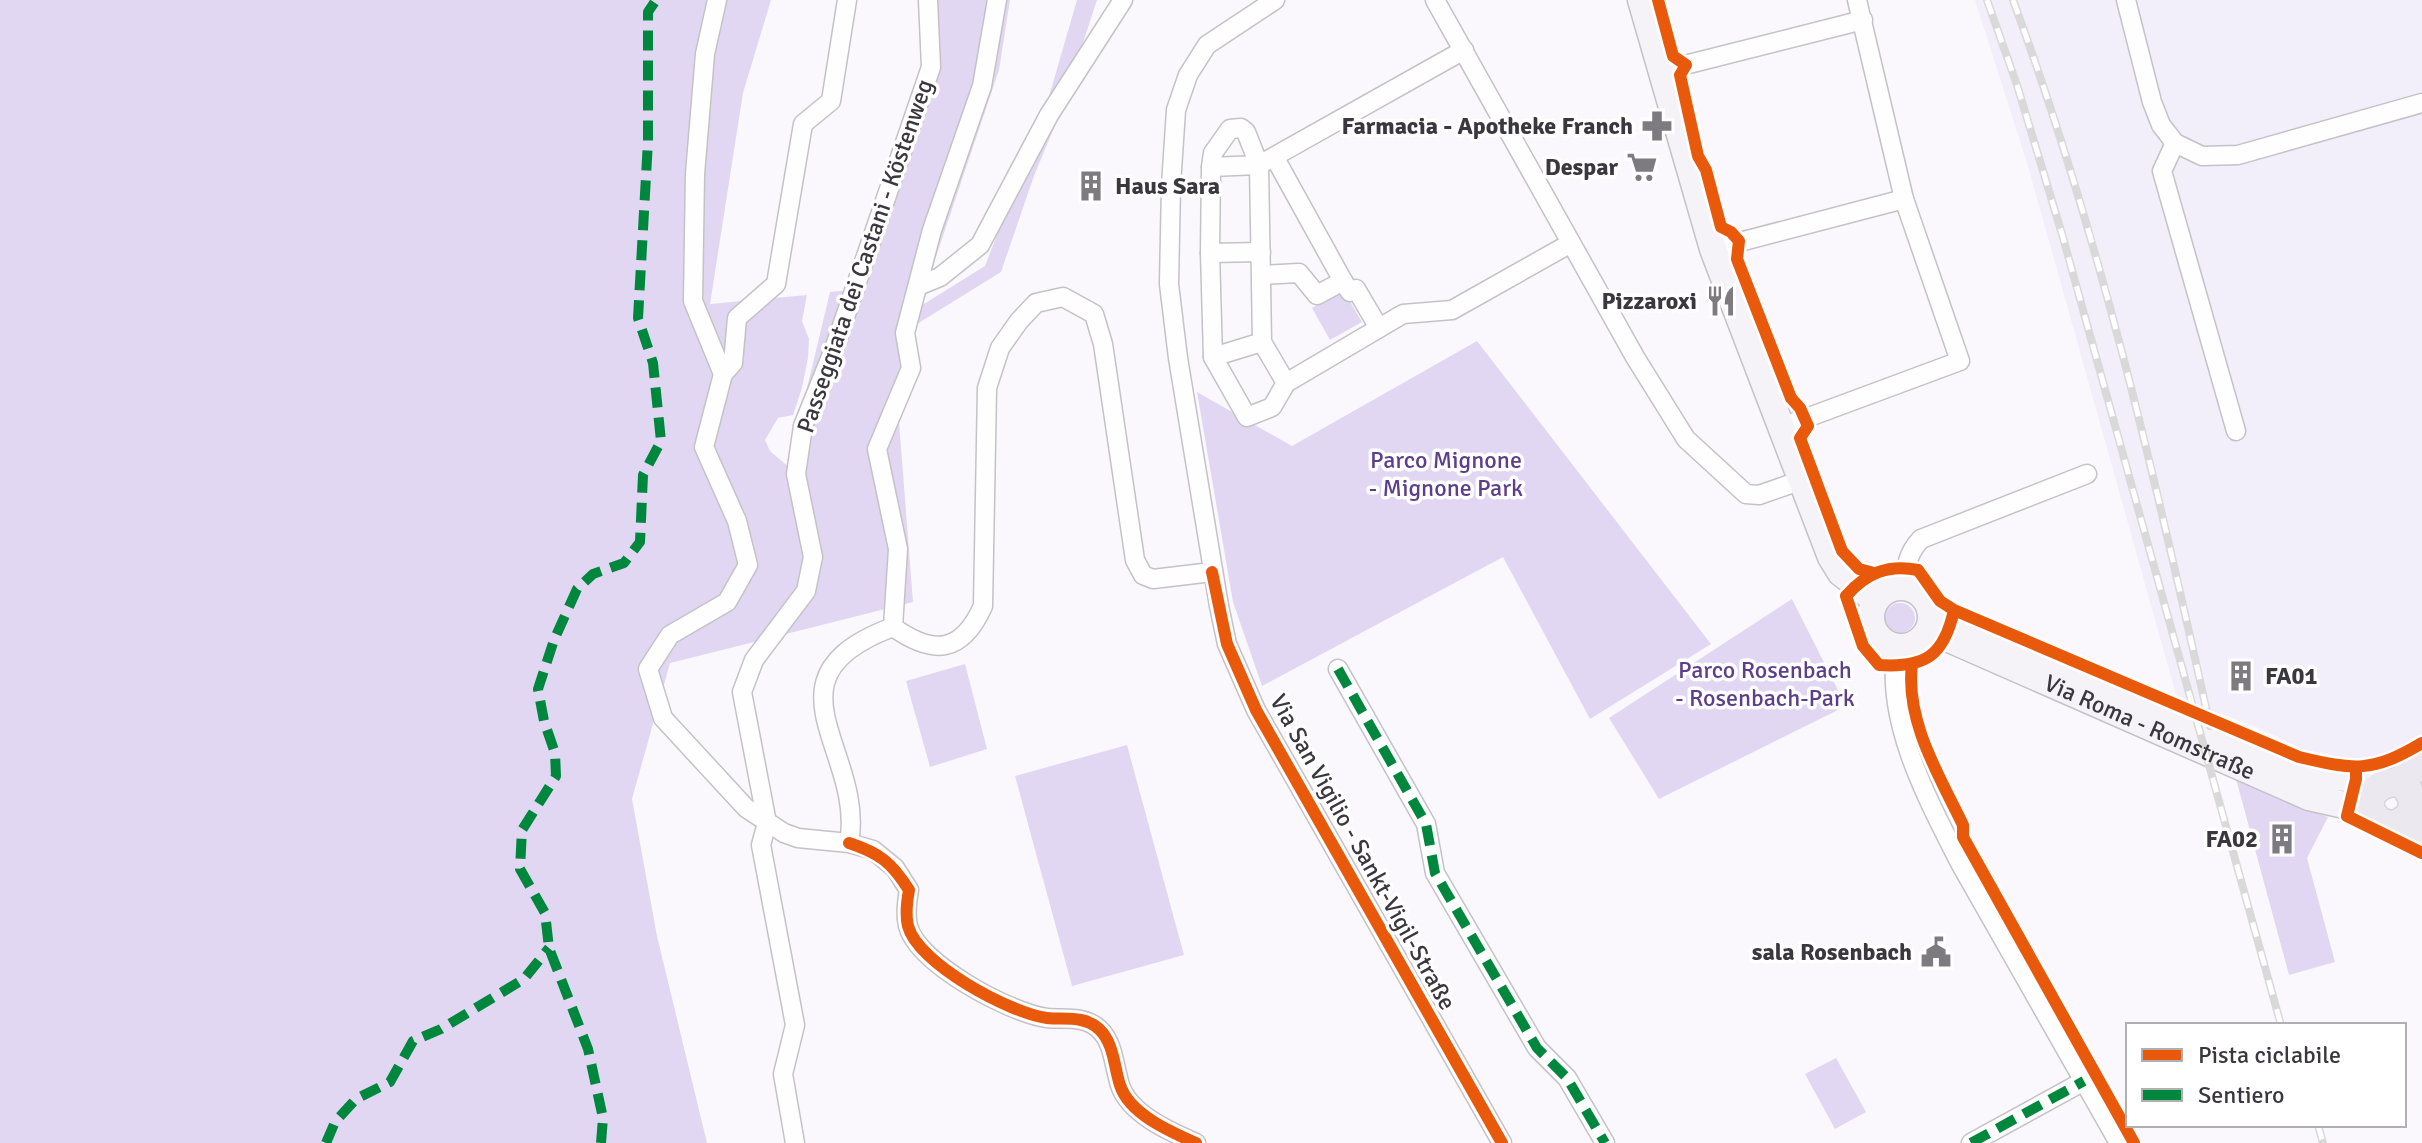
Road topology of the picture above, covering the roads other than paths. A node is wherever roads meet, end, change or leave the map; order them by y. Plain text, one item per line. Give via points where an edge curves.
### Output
1 (717, 0) edge
2 (847, 0) edge
3 (928, 0) edge
4 (997, 0) edge
5 (1123, 0) edge
6 (1275, 0) edge
7 (1435, 0) edge
8 (1641, 0) edge
9 (1857, 0) edge
10 (2126, 0) edge
11 (1863, 20) junction
12 (1464, 50) junction
13 (1661, 71) junction
14 (2422, 103) edge
15 (2175, 143) junction
16 (1267, 162) junction
17 (1211, 167) junction
18 (1904, 199) junction
19 (1571, 243) junction
20 (1713, 249) junction
21 (1261, 252) junction
22 (1210, 253) junction
23 (1262, 275) junction
24 (1343, 281) junction
25 (918, 286) junction
26 (1379, 328) junction
27 (1262, 342) junction
28 (1213, 357) junction
29 (723, 374) junction
30 (1286, 383) junction
31 (1782, 427) junction
32 (2236, 431) dead end
33 (2087, 474) dead end
34 (1802, 480) junction
35 (1212, 572) junction
36 (1907, 587) junction
37 (1875, 600) junction
38 (1928, 621) junction
39 (893, 627) junction
40 (1897, 648) junction
41 (1338, 669) dead end
42 (2422, 763) edge
43 (2389, 784) junction
44 (2401, 819) edge
45 (767, 823) junction
46 (2422, 839) edge
47 (849, 843) junction
48 (2084, 1081) junction
49 (795, 1143) edge
50 (1196, 1143) edge
51 (1502, 1143) edge
52 (1605, 1143) edge
53 (1971, 1143) edge
54 (2119, 1143) edge

1 - 29 street via 705,54 695,174 693,301
2 - 29 street via 831,101 803,124 776,284 737,318 733,363
3 - 45 street, Passeggiata dei Castani - Köstenweg via 931,67 803,426 796,474 813,557 806,591 754,660 742,692
4 - 25 street via 982,86
5 - 25 street via 1049,115 980,245 940,277
6 - 35 street, Via San Vigilio - Sankt-Vigil-Straße via 1207,45 1188,75 1176,110 1169,284
7 - 12 street
8 - 13 street
9 - 11 street
10 - 15 street via 2152,102
11 - 13 street
11 - 18 street
12 - 16 street
12 - 19 street
13 - 20 street
14 - 15 street via 2238,155 2202,156
15 - 32 street via 2162,171
16 - 17 street
16 - 17 street via 1241,128 1230,129 1213,153
16 - 21 street
16 - 24 street
17 - 22 street
18 - 20 street
18 - 31 street via 1960,361
19 - 26 street via 1452,310 1403,314
19 - 34 street via 1686,439 1746,494 1759,495
20 - 31 street
21 - 22 street
21 - 23 street
22 - 28 street
23 - 24 street via 1299,273 1317,295
23 - 27 street
24 - 26 street via 1350,292 1356,289
25 - 39 street via 905,333 911,368 877,449 898,549
26 - 30 street
27 - 28 street
27 - 30 street
28 - 30 street via 1247,417 1272,407
29 - 45 street via 704,447 737,521 748,565 727,602 670,635 648,669 663,718 746,808
31 - 34 street
33 - 36 street via 1921,539 1905,567
34 - 37 street via 1836,565
35 - 39 street via 1153,579 1143,575 1135,560 1103,344 1094,314 1063,297 1036,303 1019,321 1000,348 987,388 983,606 974,628 960,641 931,646
35 - 51 street, Via San Vigilio - Sankt-Vigil-Straße via 1227,644 1256,710
36 - 37 street via 1895,587
36 - 38 street via 1917,591
37 - 40 street via 1870,615 1873,631
38 - 40 street via 1914,645
38 - 43 street, Via Roma - Romstraße via 2309,774
38 - 44 street, Via Roma - Romstraße via 1947,638 2309,797
39 - 47 street via 865,638 825,678 821,700 848,792
40 - 48 street via 1901,731 1938,819
41 - 52 street via 1426,824 1435,873 1537,1048 1567,1078
42 - 43 main road
43 - 44 main road via 2405,785 2413,796
43 - 44 main road via 2370,799
44 - 46 main road, Via Roma - Romstraße
45 - 47 street via 798,838
45 - 49 street, Passeggiata dei Castani - Köstenweg via 761,845 795,1025 783,1074
47 - 50 street via 873,850 895,868 909,890 908,926 915,942 937,964 995,1000 1045,1018 1076,1018 1098,1028 1110,1047 1121,1090 1146,1118
48 - 53 street
48 - 54 street

